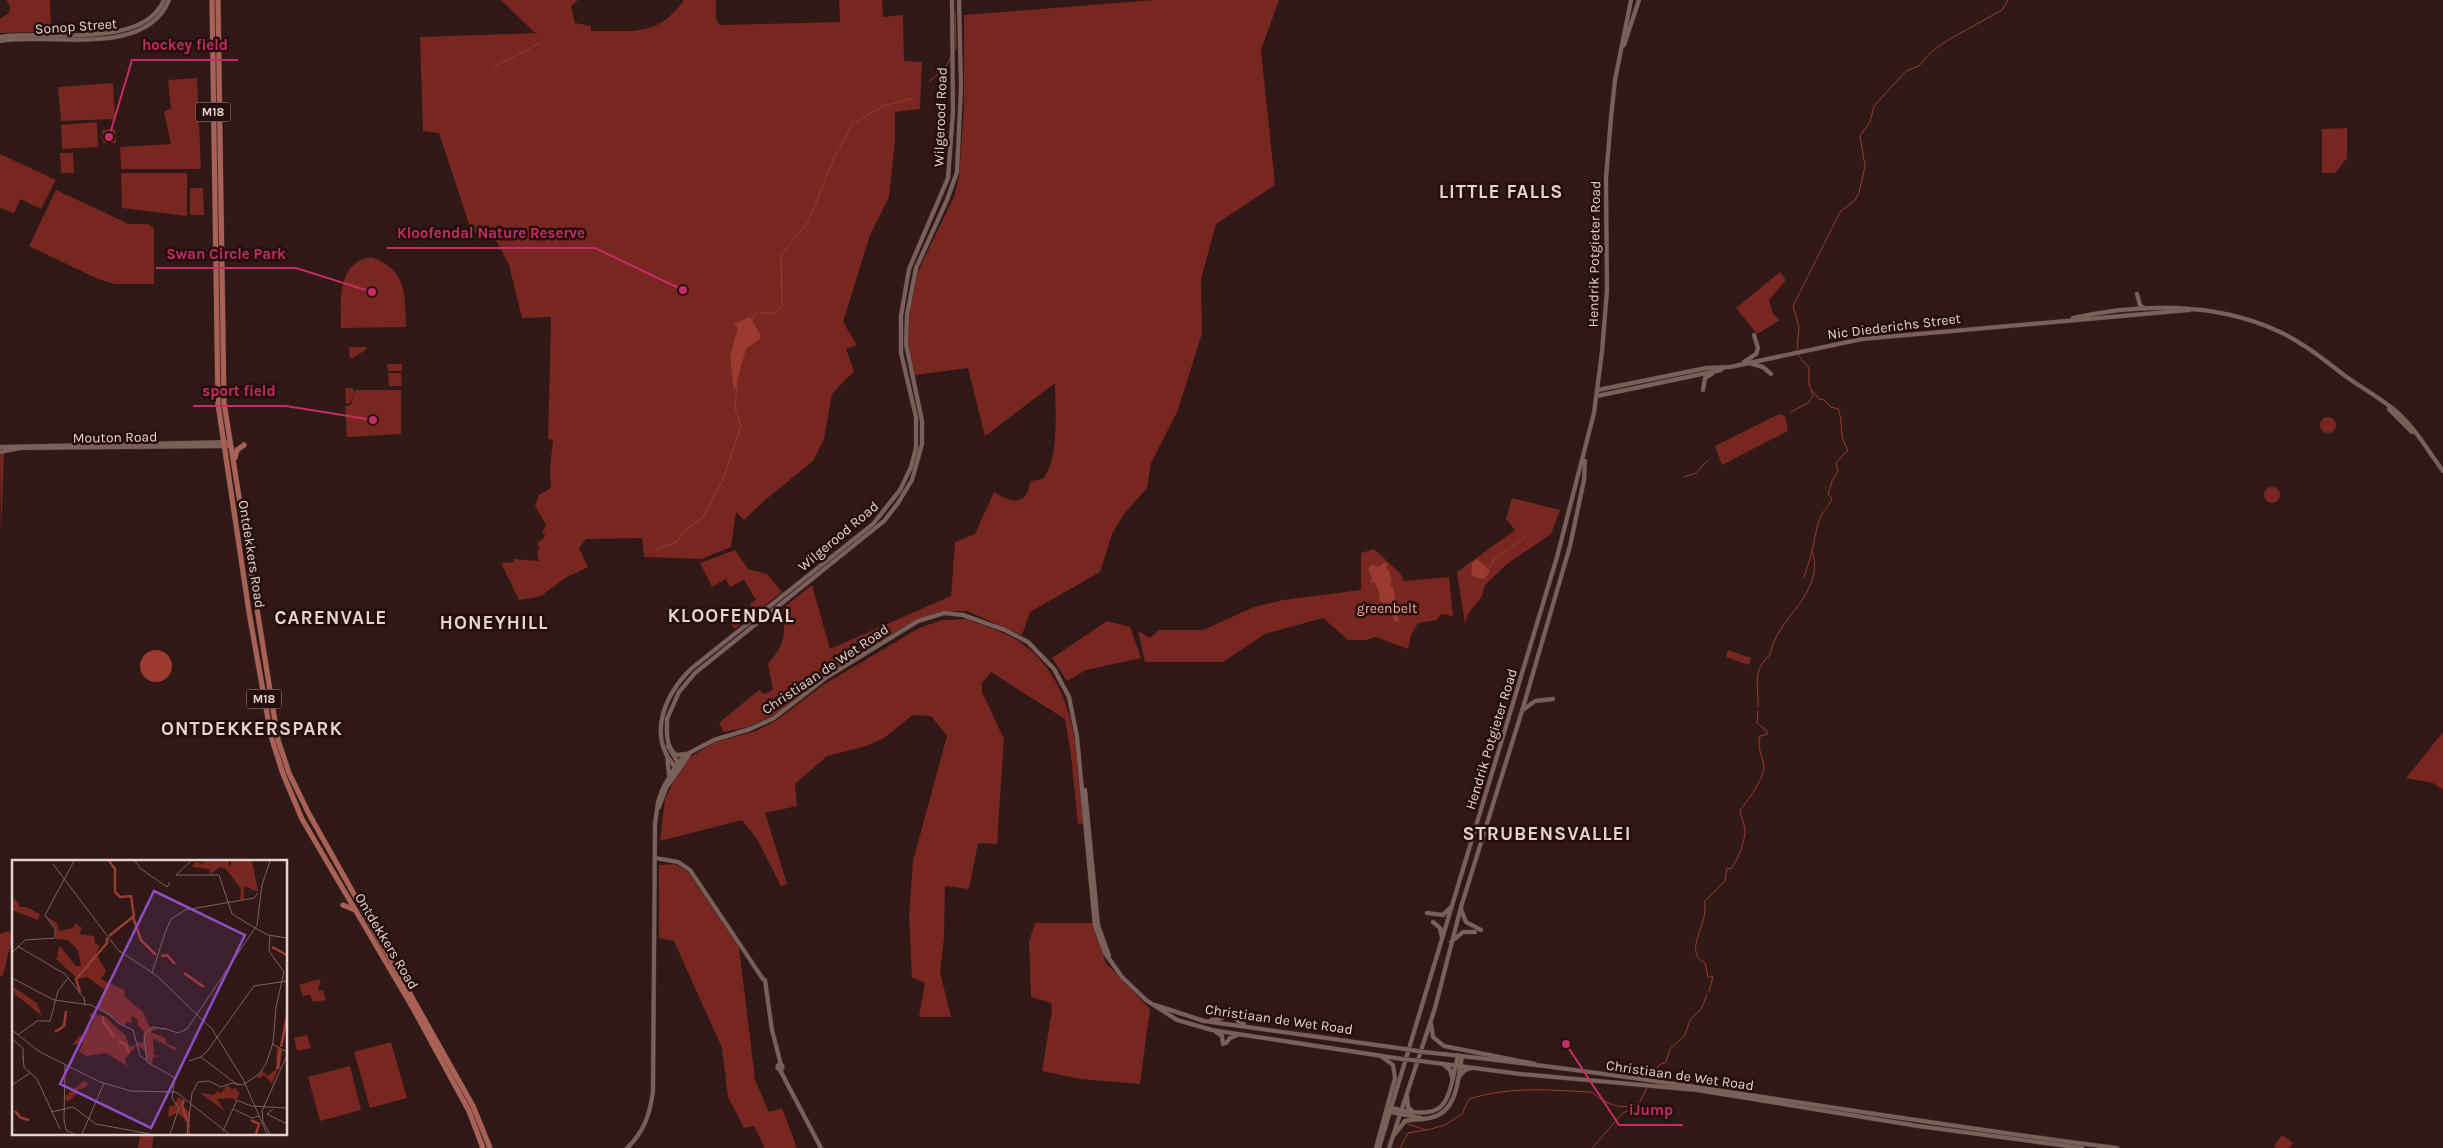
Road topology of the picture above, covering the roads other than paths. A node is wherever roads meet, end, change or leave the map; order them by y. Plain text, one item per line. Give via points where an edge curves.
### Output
1 (164, 0) edge
2 (169, 0) edge
3 (212, 0) edge
4 (218, 0) edge
5 (952, 0) edge
6 (959, 0) edge
7 (1631, 0) edge
8 (1639, 0) edge
9 (95, 33) junction
10 (102, 33) junction
11 (107, 35) junction
12 (0, 36) edge
13 (99, 38) junction
14 (0, 41) edge
15 (1621, 56) junction
16 (221, 158) junction
17 (226, 164) dead end
18 (2137, 294) dead end
19 (2147, 309) junction
20 (2189, 310) junction
21 (2069, 319) junction
22 (1754, 335) dead end
23 (1745, 363) junction
24 (1724, 367) junction
25 (1718, 371) junction
26 (1771, 374) dead end
27 (1700, 375) junction
28 (1656, 379) junction
29 (1598, 390) junction
30 (1703, 390) dead end
31 (1597, 396) junction
32 (223, 444) junction
33 (230, 444) junction
34 (244, 445) dead end
35 (0, 447) edge
36 (1586, 451) junction
37 (0, 452) edge
38 (2443, 473) edge
39 (235, 475) junction
40 (1552, 699) dead end
41 (1522, 711) junction
42 (668, 718) junction
43 (688, 754) junction
44 (667, 755) junction
45 (677, 767) junction
46 (669, 778) junction
47 (656, 814) junction
48 (654, 858) junction
49 (343, 905) dead end
50 (1453, 905) junction
51 (1461, 906) junction
52 (355, 910) junction
53 (1427, 913) dead end
54 (1433, 922) dead end
55 (1481, 930) dead end
56 (1475, 932) dead end
57 (1451, 943) junction
58 (1441, 945) junction
59 (1153, 1005) junction
60 (1435, 1008) junction
61 (1204, 1021) junction
62 (1248, 1026) junction
63 (1212, 1030) junction
64 (1242, 1033) junction
65 (1366, 1053) junction
66 (1460, 1056) junction
67 (1443, 1064) junction
68 (1458, 1066) junction
69 (1475, 1067) junction
70 (1547, 1068) junction
71 (1458, 1078) junction
72 (1452, 1085) junction
73 (1407, 1090) junction
74 (1392, 1110) junction
75 (1400, 1112) junction
76 (1415, 1113) junction
77 (1425, 1118) junction
78 (1391, 1140) junction
79 (490, 1147) edge
80 (483, 1148) edge
81 (628, 1148) edge
82 (821, 1148) edge
83 (1378, 1148) edge
84 (1389, 1148) edge
85 (2082, 1148) edge
86 (2117, 1148) edge

1 - 11 main road, Sonop Street via 147,21
2 - 11 main road, Sonop Street via 154,23 132,32
3 - 32 main road, Ontdekkers Road / M18 via 218,404
4 - 16 main road, Ontdekkers Road / M18
5 - 44 main road, Wilgerood Road via 953,95 948,178 909,269 901,316 901,353 917,426 911,467 900,490 873,524 682,678 662,715 661,738
6 - 42 main road, Wilgerood Road via 961,87 957,172 917,265 907,315 908,362 923,434 921,454 912,480 898,503 876,528 695,672 678,692
7 - 15 main road, Hendrik Potgieter Road
8 - 15 main road, Hendrik Potgieter Road
9 - 10 main road, Sonop Street
9 - 11 main road via 101,26
9 - 12 main road, Sonop Street
10 - 11 main road, Sonop Street
10 - 13 main road
11 - 13 main road, Sonop Street
13 - 14 main road, Sonop Street
15 - 29 main road, Hendrik Potgieter Road via 1612,105 1606,178 1607,290
16 - 17 main road
16 - 33 main road, Ontdekkers Road / M18 via 224,403
18 - 19 main road via 2140,305
19 - 20 main road, Nic Diederichs Street
19 - 21 main road, Nic Diederichs Street
20 - 21 main road, Nic Diederichs Street
20 - 38 main road, Nic Diederichs Street via 2222,312 2278,331 2311,350 2395,412
21 - 23 main road, Nic Diederichs Street via 1862,339
22 - 23 main road via 1758,348
23 - 24 main road, Nic Diederichs Street
23 - 26 main road via 1763,367
24 - 25 main road, Nic Diederichs Street
24 - 28 main road, Nic Diederichs Street
25 - 27 main road, Nic Diederichs Street
25 - 30 main road via 1705,378
27 - 28 main road
27 - 31 main road, Nic Diederichs Street
28 - 29 main road, Nic Diederichs Street
29 - 31 main road, Hendrik Potgieter Road
31 - 36 main road, Hendrik Potgieter Road
32 - 33 main road, Mouton Road
32 - 35 main road, Mouton Road
32 - 37 main road, Mouton Road via 20,448
32 - 52 main road, Ontdekkers Road / M18 via 249,612 276,755 302,819
33 - 39 main road, Ontdekkers Road / M18
34 - 39 main road via 235,454
36 - 41 main road, Hendrik Potgieter Road via 1584,480 1570,546
36 - 50 main road, Hendrik Potgieter Road via 1555,567
39 - 79 main road, Ontdekkers Road / M18 via 283,757 312,820 473,1106
40 - 41 main road via 1535,701
41 - 51 main road, Hendrik Potgieter Road
42 - 43 main road via 670,748 676,755
42 - 45 main road, Wilgerood Road via 666,740
43 - 45 main road, Christiaan de Wet Road
43 - 59 main road, Christiaan de Wet Road via 714,740 774,718 827,677 926,618 951,613 1016,634 1049,662 1064,685 1073,710 1086,799 1098,924 1113,964 1128,984
44 - 45 main road, Wilgerood Road
44 - 46 main road
45 - 46 main road, Christiaan de Wet Road
45 - 47 main road, Christiaan de Wet Road
46 - 47 main road, Christiaan de Wet Road via 660,795
47 - 48 main road, Christiaan de Wet Road
48 - 81 main road, Christiaan de Wet Road via 653,1091 646,1122
48 - 82 main road via 673,860 688,868 764,979 781,1067
49 - 52 main road
50 - 53 main road via 1443,915
50 - 58 main road, Hendrik Potgieter Road
51 - 55 main road via 1466,922
51 - 57 main road, Hendrik Potgieter Road
52 - 80 main road, Ontdekkers Road / M18 via 465,1102
54 - 58 main road via 1441,931
56 - 57 main road via 1461,933
57 - 60 main road, Hendrik Potgieter Road
58 - 74 main road, Hendrik Potgieter Road
59 - 61 main road, Christiaan de Wet Road
59 - 63 main road, Christiaan de Wet Road via 1177,1020
60 - 70 main road via 1431,1029 1440,1045 1527,1061
60 - 73 main road, Hendrik Potgieter Road
61 - 62 main road, Christiaan de Wet Road
61 - 62 main road via 1230,1013
62 - 66 main road, Christiaan de Wet Road, bridge
63 - 64 main road, Christiaan de Wet Road
63 - 64 main road via 1222,1036 1225,1043
64 - 65 main road, Christiaan de Wet Road
65 - 67 main road, Christiaan de Wet Road, bridge
65 - 83 main road via 1390,1061 1396,1074
66 - 68 main road
66 - 70 main road, Christiaan de Wet Road
67 - 68 main road, Christiaan de Wet Road
67 - 72 main road via 1451,1072
68 - 69 main road, Christiaan de Wet Road
68 - 71 main road
68 - 72 main road
69 - 71 main road via 1465,1070
69 - 85 main road, Christiaan de Wet Road via 1697,1090
70 - 86 main road, Christiaan de Wet Road via 1687,1085 1866,1114
71 - 77 main road via 1449,1107 1439,1115
72 - 76 main road via 1441,1108 1432,1113
73 - 75 main road, Hendrik Potgieter Road
73 - 76 main road via 1408,1107
74 - 75 main road
74 - 83 main road, Hendrik Potgieter Road
75 - 76 main road
75 - 77 main road
75 - 78 main road, Hendrik Potgieter Road
77 - 78 main road via 1404,1122
78 - 84 main road, Hendrik Potgieter Road

